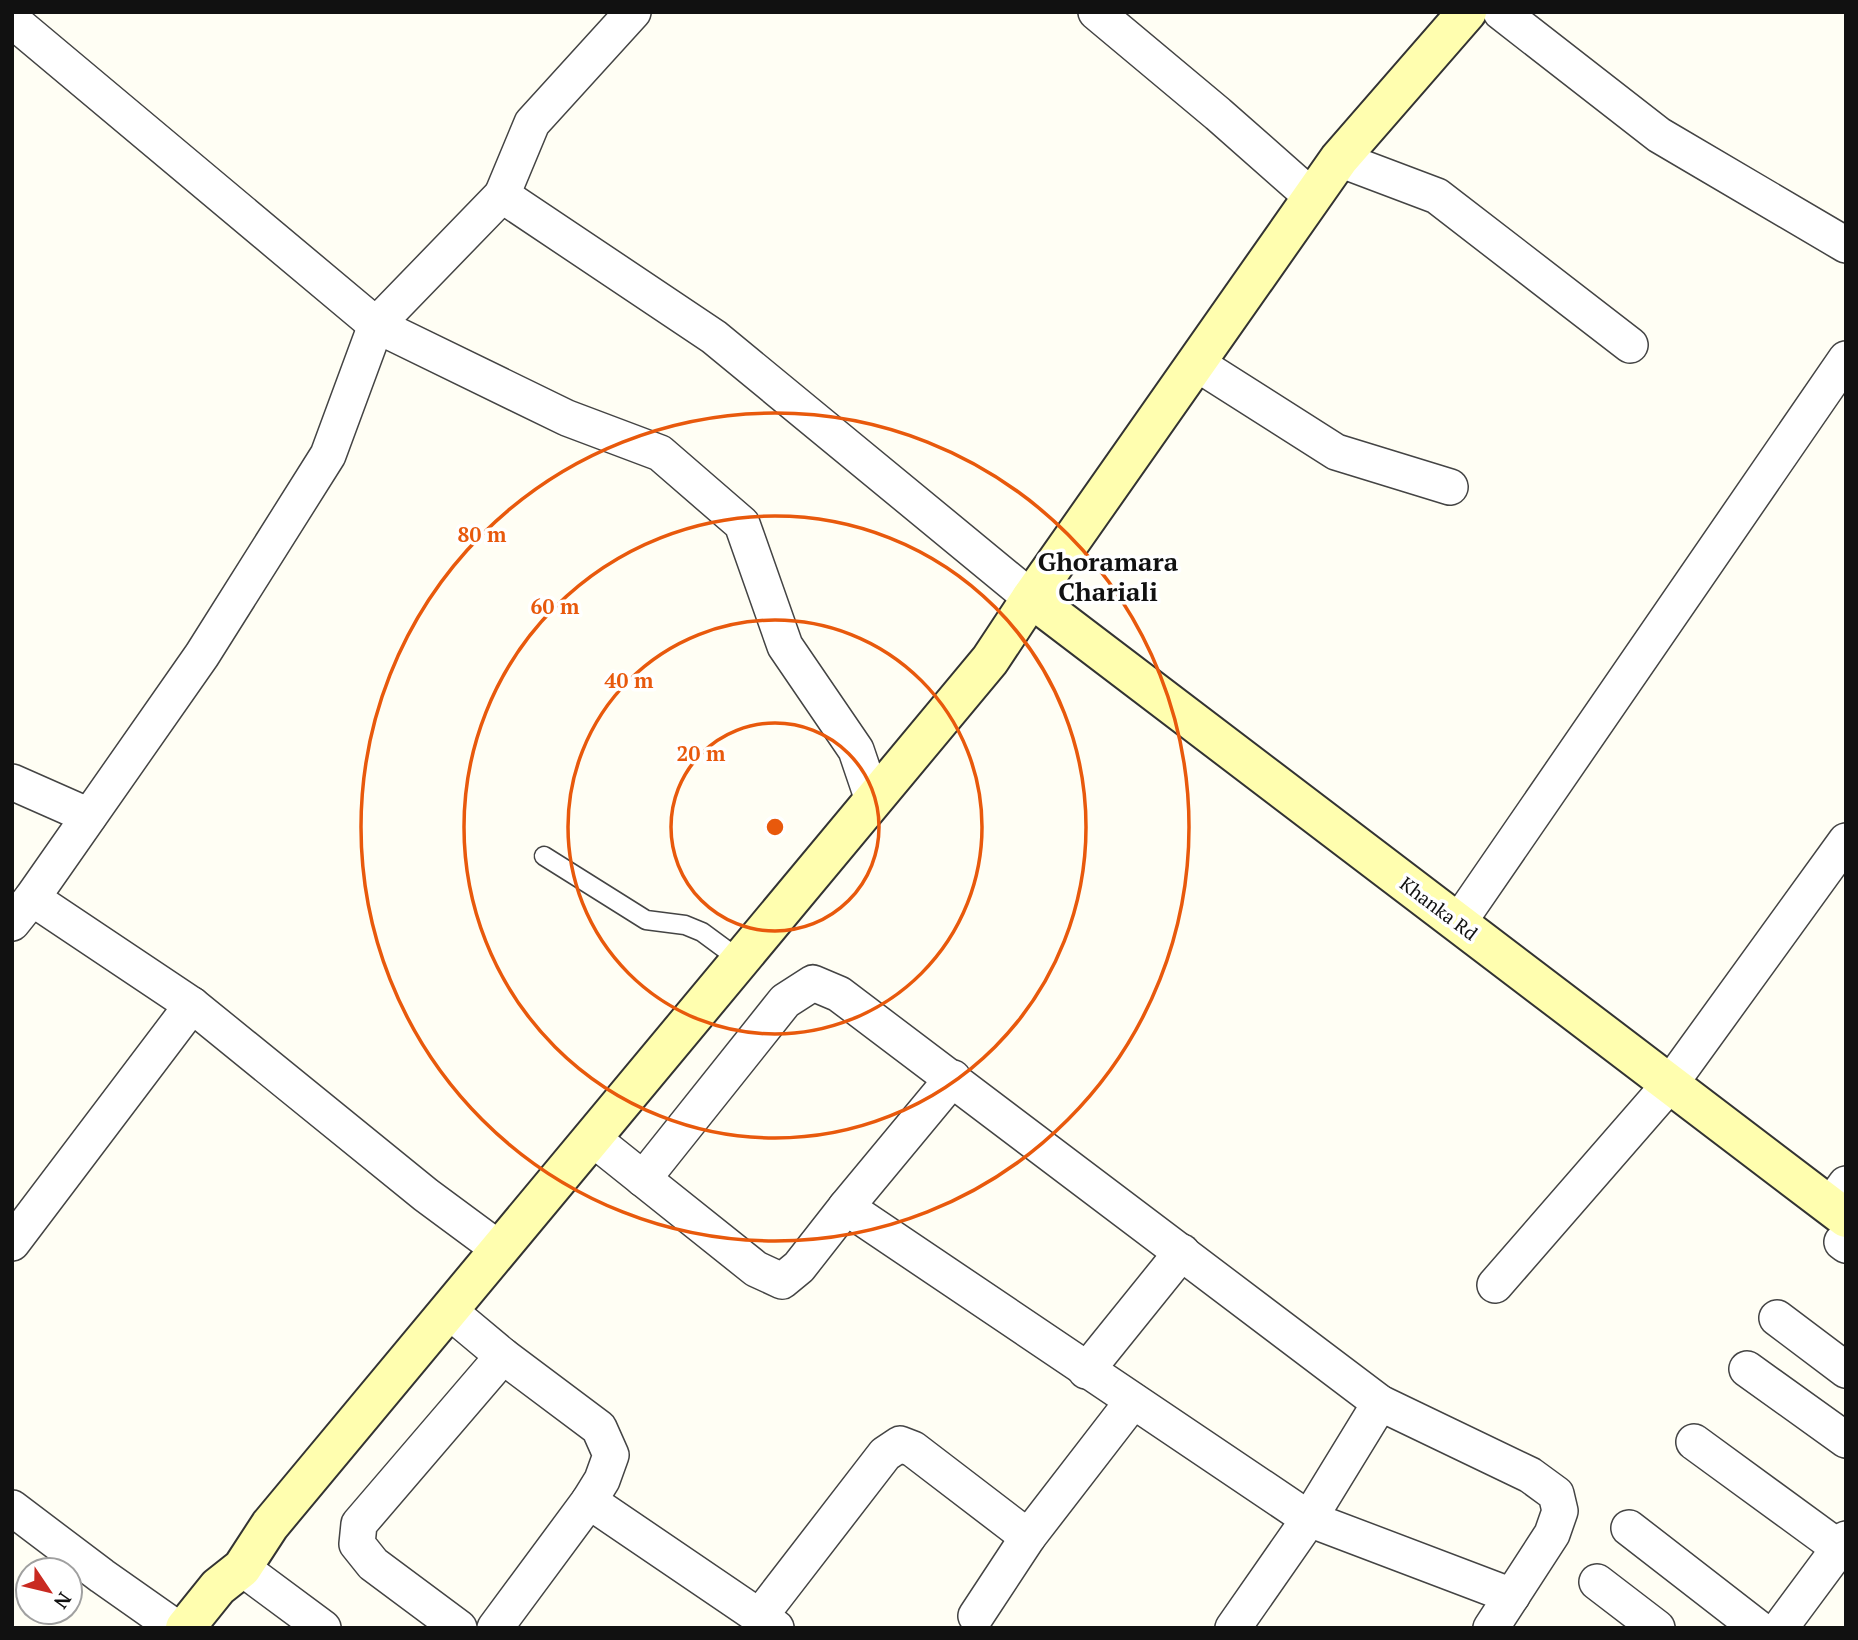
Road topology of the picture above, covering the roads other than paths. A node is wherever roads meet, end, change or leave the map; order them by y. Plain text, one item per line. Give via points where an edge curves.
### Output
1 (634, 12) edge
2 (1096, 12) edge
3 (1467, 12) edge
4 (1501, 12) edge
5 (23, 20) edge
6 (1339, 159) junction
7 (502, 195) junction
8 (1312, 197) junction
9 (1846, 245) edge
10 (376, 325) junction
11 (1630, 345) dead end
12 (1846, 359) edge
13 (1196, 363) junction
14 (1450, 487) dead end
15 (1031, 598) junction
16 (12, 782) edge
17 (873, 800) junction
18 (89, 816) junction
19 (1846, 841) edge
20 (544, 856) dead end
21 (22, 910) edge
22 (1458, 923) junction
23 (740, 960) junction
24 (192, 1005) junction
25 (953, 1079) junction
26 (1670, 1084) junction
27 (592, 1138) junction
28 (643, 1179) junction
29 (846, 1207) junction
30 (1842, 1219) edge
31 (12, 1243) edge
32 (499, 1249) junction
33 (1182, 1251) junction
34 (1495, 1285) dead end
35 (448, 1310) junction
36 (1777, 1318) dead end
37 (503, 1356) junction
38 (1747, 1369) dead end
39 (1846, 1370) edge
40 (1086, 1371) junction
41 (1133, 1401) junction
42 (1380, 1403) junction
43 (1846, 1440) edge
44 (1694, 1442) dead end
45 (589, 1501) junction
46 (12, 1508) edge
47 (1309, 1519) junction
48 (1629, 1528) dead end
49 (1028, 1537) junction
50 (1844, 1547) edge
51 (242, 1568) junction
52 (1597, 1582) dead end
53 (1512, 1596) junction
54 (768, 1622) edge
55 (979, 1624) edge
56 (176, 1628) edge
57 (185, 1628) edge
58 (323, 1628) edge
59 (460, 1628) edge
60 (495, 1628) edge
61 (1233, 1628) edge
62 (1490, 1628) edge
63 (1657, 1628) edge
64 (1758, 1628) edge
65 (1780, 1628) edge

1 - 7 street via 532,122
2 - 8 street
3 - 6 street
4 - 9 street via 1659,135
5 - 10 street
6 - 8 street
6 - 11 street via 1437,196
7 - 10 street
7 - 15 street via 714,337
8 - 13 street
10 - 17 street via 567,418 660,453 742,524 785,646 856,750
10 - 18 street via 328,455 202,655
12 - 22 street
13 - 14 street via 1336,452
13 - 15 street
15 - 17 street via 990,660
15 - 22 street, Khanka Rd
16 - 18 street
17 - 23 street
18 - 21 street
19 - 26 street
20 - 23 lane via 646,920 702,932
21 - 24 street
22 - 26 street, Khanka Rd
23 - 27 street
24 - 31 street
24 - 32 street
25 - 28 street via 839,994 813,984 785,1001
25 - 29 street
25 - 33 street
26 - 30 street, Khanka Rd
26 - 34 street
27 - 28 street
27 - 32 street
28 - 29 street via 756,1269 782,1281 799,1267
29 - 40 street
32 - 35 street
33 - 40 street
33 - 42 street
35 - 37 street
35 - 51 street via 270,1525
36 - 39 street
37 - 45 street via 599,1428 611,1455
37 - 59 street via 359,1524 357,1544 373,1564
38 - 43 street
40 - 41 street
41 - 47 street
41 - 49 street
42 - 47 street
42 - 53 street via 1530,1475 1556,1494 1560,1511 1552,1534
44 - 50 street
45 - 54 street
45 - 60 street
46 - 56 street
47 - 53 street
47 - 61 street
48 - 64 street
49 - 54 street via 913,1449 900,1444 885,1454
49 - 55 street
50 - 65 street
51 - 57 street via 218,1587
51 - 58 street
52 - 63 street
53 - 62 street

